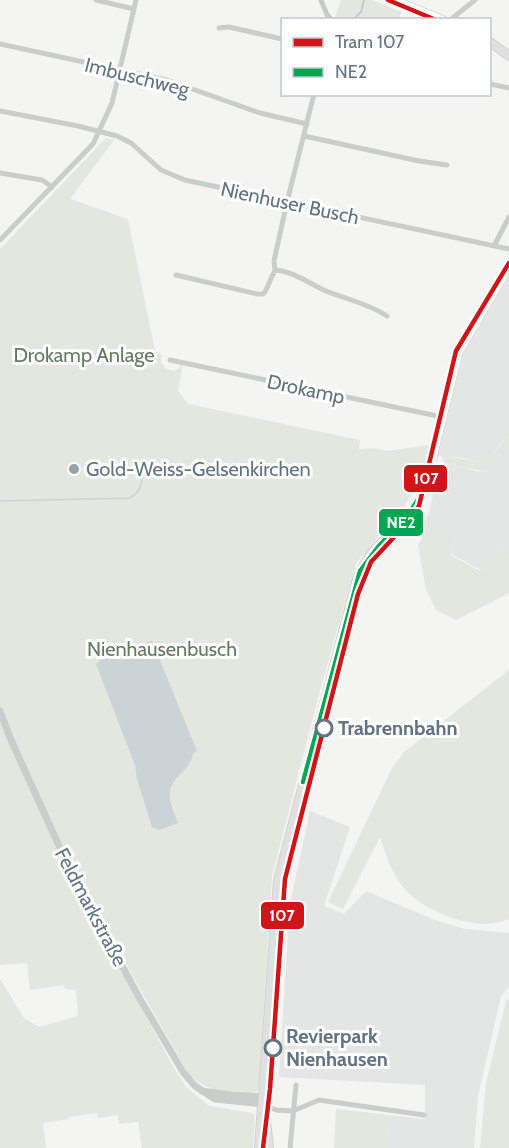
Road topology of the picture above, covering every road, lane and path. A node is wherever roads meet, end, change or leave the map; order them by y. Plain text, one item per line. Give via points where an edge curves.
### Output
1 (96, 0) edge
2 (136, 0) edge
3 (321, 0) edge
4 (393, 0) edge
5 (475, 0) edge
6 (134, 9) junction
7 (328, 18) edge
8 (437, 18) edge
9 (452, 18) edge
10 (219, 28) dead end
11 (281, 39) edge
12 (491, 43) edge
13 (0, 44) edge
14 (509, 56) edge
15 (120, 71) junction
16 (491, 84) edge
17 (509, 88) edge
18 (314, 96) edge
19 (0, 111) edge
20 (307, 124) junction
21 (99, 131) junction
22 (304, 136) junction
23 (447, 165) dead end
24 (0, 172) edge
25 (52, 187) junction
26 (287, 202) junction
27 (509, 217) edge
28 (0, 240) edge
29 (494, 246) junction
30 (509, 249) edge
31 (509, 265) edge
32 (275, 270) junction
33 (176, 275) dead end
34 (387, 316) dead end
35 (170, 360) dead end
36 (442, 417) junction
37 (0, 711) edge
38 (296, 1085) dead end
39 (263, 1101) junction
40 (294, 1111) junction
41 (424, 1114) dead end
42 (263, 1115) junction
43 (259, 1148) edge
44 (269, 1148) edge
45 (290, 1148) edge

1 - 6 street
2 - 6 street
3 - 7 street
4 - 8 main road
5 - 9 street
6 - 15 street
10 - 11 street
12 - 14 main road
13 - 15 street, Imbuschweg
15 - 20 street, Imbuschweg via 167,80 260,113
15 - 21 street via 112,103
16 - 17 street
18 - 20 street
19 - 21 street, Nienhuser Busch
20 - 22 street
21 - 25 street via 93,144
21 - 26 street, Nienhuser Busch via 131,143 172,176
22 - 23 street
22 - 26 street
24 - 25 street via 42,180
25 - 28 street
26 - 29 street, Nienhuser Busch
26 - 32 street
27 - 29 street
29 - 30 street, Nienhuser Busch
31 - 36 main road via 460,346
32 - 33 street via 260,295
32 - 34 street
35 - 36 street, Drokamp
36 - 39 main road via 428,483 411,512 371,553 356,582 278,880
37 - 39 street, Feldmarkstraße via 69,868 183,1072 208,1096 221,1101
38 - 40 street
39 - 40 street via 276,1110
39 - 42 main road
40 - 41 street via 319,1101
40 - 45 street
42 - 43 main road
42 - 44 main road

